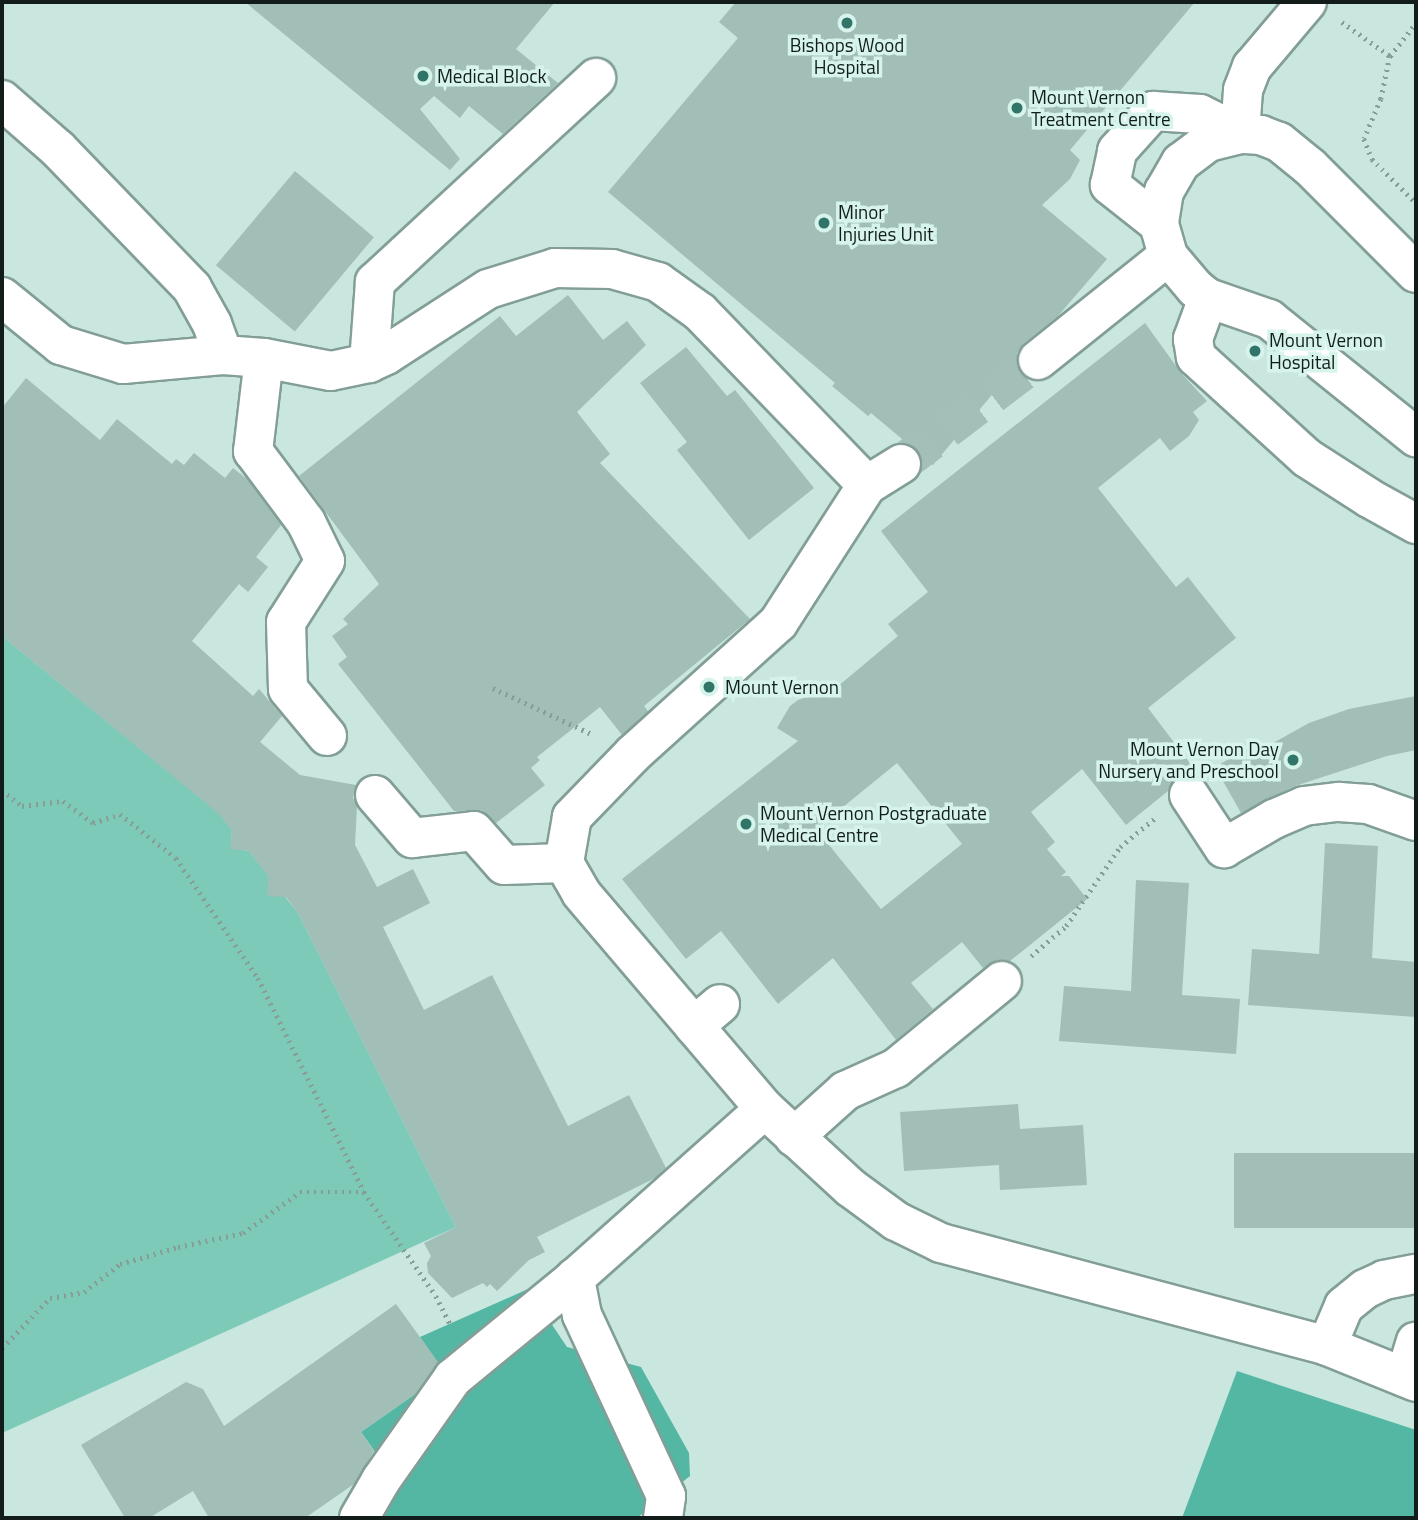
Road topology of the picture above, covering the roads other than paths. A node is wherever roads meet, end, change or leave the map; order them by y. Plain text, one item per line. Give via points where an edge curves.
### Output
1 (1307, 2) edge
2 (596, 78) dead end
3 (2, 100) edge
4 (1240, 134) junction
5 (1164, 240) junction
6 (1416, 273) edge
7 (2, 297) edge
8 (1208, 298) junction
9 (223, 355) junction
10 (264, 358) junction
11 (1038, 360) tunnel mouth
12 (369, 363) junction
13 (1416, 437) edge
14 (901, 464) tunnel mouth
15 (867, 485) junction
16 (1416, 524) edge
17 (327, 736) dead end
18 (375, 795) dead end
19 (1189, 795) road end
20 (1416, 821) edge
21 (564, 863) junction
22 (1002, 981) road end
23 (765, 1109) junction
24 (794, 1137) junction
25 (1416, 1274) edge
26 (579, 1296) junction
27 (617, 1340) dead end
28 (1327, 1346) junction
29 (1412, 1367) edge
30 (359, 1518) edge
31 (663, 1518) edge

1 - 4 lane via 1252,67 1243,90
2 - 12 lane via 375,282
3 - 9 lane via 58,149 192,288
4 - 5 lane via 1208,142 1181,162 1164,191
4 - 5 lane via 1200,114 1153,111 1117,151 1110,185
4 - 6 lane via 1279,142
5 - 8 lane
5 - 11 lane
7 - 9 lane via 61,345 123,364
8 - 13 lane via 1269,319
8 - 16 lane via 1193,339 1196,356 1307,457
9 - 10 lane
10 - 12 lane via 331,371
10 - 17 lane via 253,451 306,522 325,561 286,622 288,689
12 - 15 lane via 488,289 555,268 612,269 658,282 700,312
14 - 15 lane
15 - 21 lane via 778,623 633,754 572,817
18 - 21 lane via 412,838 474,831 504,865
19 - 20 lane via 1224,848 1304,806 1368,804
21 - 23 lane via 580,893 707,1015
22 - 24 lane via 896,1068 845,1091
23 - 24 lane
23 - 26 lane
24 - 28 lane via 896,1221 941,1243
25 - 28 lane via 1365,1289 1344,1306
26 - 27 lane
26 - 30 lane via 453,1378
26 - 31 lane via 666,1496
28 - 29 lane

